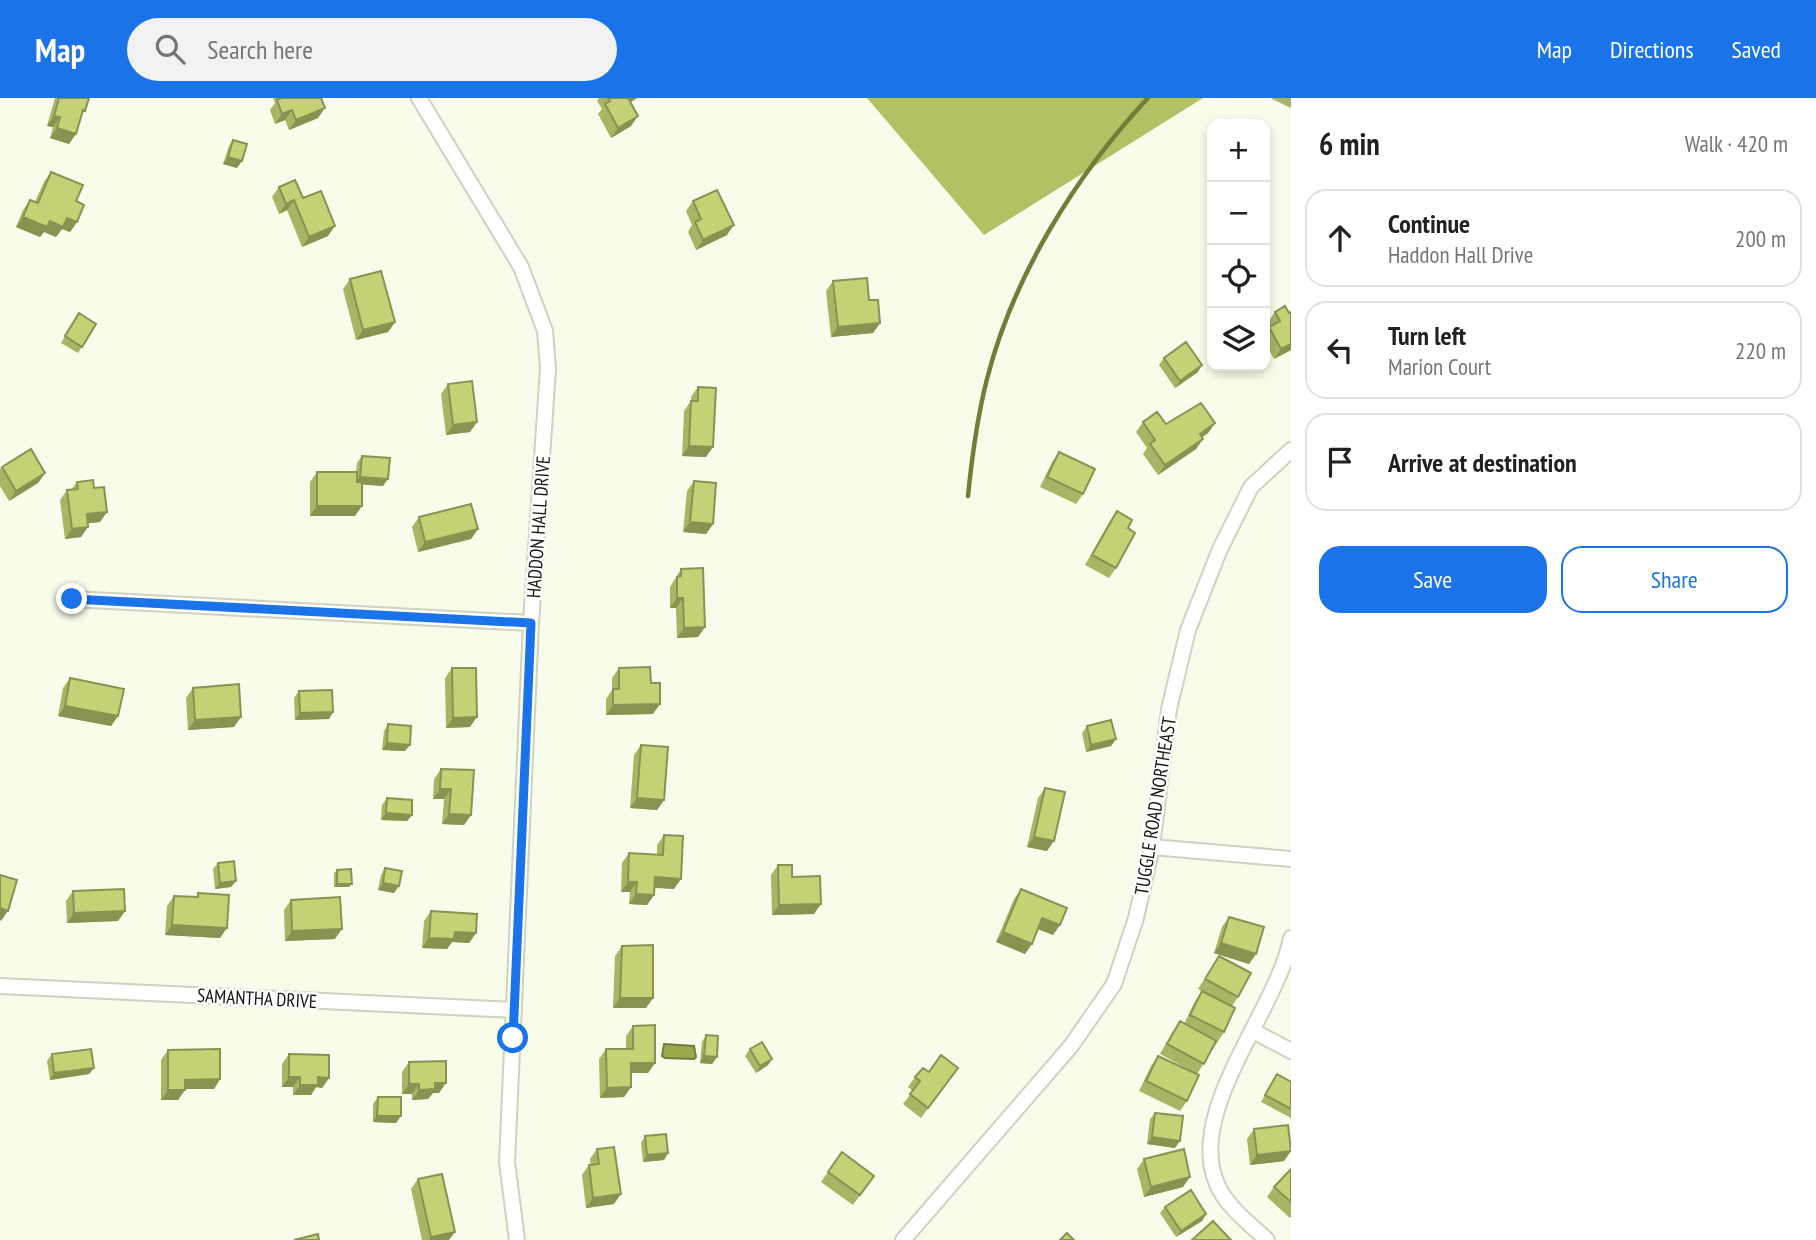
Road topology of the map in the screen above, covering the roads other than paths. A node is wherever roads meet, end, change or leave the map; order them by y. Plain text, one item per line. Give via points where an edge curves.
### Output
1 (419, 98) edge
2 (1291, 450) edge
3 (72, 599) dead end
4 (531, 623) junction
5 (1152, 847) junction
6 (1291, 859) edge
7 (1291, 938) edge
8 (0, 986) edge
9 (514, 1010) junction
10 (1253, 1031) junction
11 (1291, 1051) edge
12 (517, 1240) edge
13 (903, 1240) edge
14 (1267, 1240) edge

1 - 4 street, HADDON HALL DRIVE via 521,267 545,331 548,368
2 - 5 street, TUGGLE ROAD NORTHEAST via 1251,487 1188,630 1169,709
3 - 4 street
4 - 9 street, HADDON HALL DRIVE
5 - 6 street
5 - 13 street, TUGGLE ROAD NORTHEAST via 1136,918 1114,984 1071,1046
7 - 10 street via 1287,960
8 - 9 street, SAMANTHA DRIVE
9 - 12 street, HADDON HALL DRIVE via 507,1162
10 - 11 street
10 - 14 street via 1217,1108 1210,1164 1217,1186 1231,1205

